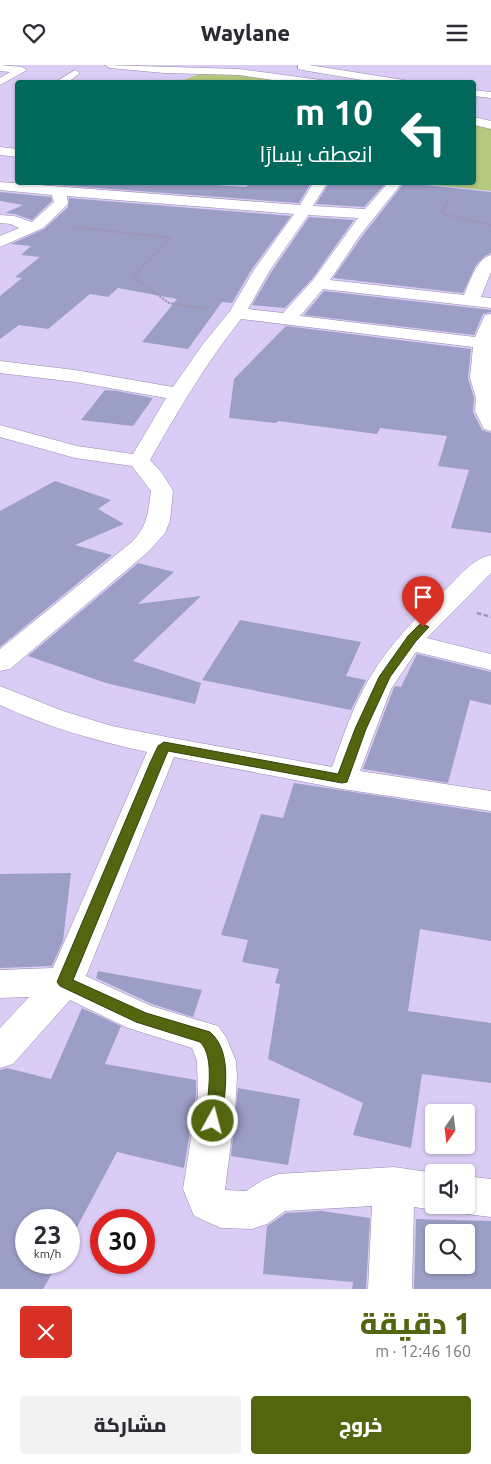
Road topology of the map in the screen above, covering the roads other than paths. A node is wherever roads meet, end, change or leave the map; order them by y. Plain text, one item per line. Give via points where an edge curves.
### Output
1 (110, 65) edge
2 (291, 65) edge
3 (0, 68) edge
4 (75, 73) dead end
5 (64, 80) edge
6 (298, 80) edge
7 (385, 80) edge
8 (0, 82) edge
9 (476, 93) edge
10 (491, 95) edge
11 (476, 121) edge
12 (491, 125) edge
13 (0, 151) edge
14 (15, 153) edge
15 (319, 185) edge
16 (393, 185) edge
17 (0, 186) edge
18 (59, 192) junction
19 (304, 210) junction
20 (370, 214) junction
21 (0, 219) edge
22 (35, 226) junction
23 (0, 242) edge
24 (491, 260) edge
25 (319, 285) junction
26 (470, 301) junction
27 (491, 303) edge
28 (237, 313) junction
29 (288, 319) junction
30 (491, 319) edge
31 (482, 343) junction
32 (0, 367) edge
33 (178, 394) junction
34 (491, 425) edge
35 (0, 431) edge
36 (139, 461) junction
37 (488, 567) edge
38 (409, 642) junction
39 (491, 662) edge
40 (0, 663) edge
41 (0, 694) edge
42 (164, 746) junction
43 (342, 779) junction
44 (491, 801) edge
45 (65, 982) junction
46 (0, 984) edge
47 (0, 1053) edge
48 (414, 1188) edge
49 (475, 1196) edge
50 (491, 1199) edge
51 (390, 1289) edge

1 - 6 street via 238,72
2 - 7 street
3 - 8 street via 22,69
4 - 5 street
9 - 10 street
11 - 12 street
13 - 14 street
15 - 19 street
16 - 20 street
17 - 18 street
18 - 19 street
18 - 22 street via 61,203
19 - 20 street
19 - 28 street
20 - 25 street
21 - 22 street
22 - 23 street
24 - 26 street
25 - 26 street
25 - 29 street
26 - 27 street
28 - 29 street
28 - 33 street
29 - 31 street
30 - 31 street
31 - 34 street via 480,378 486,398 485,411
32 - 33 street
33 - 36 street
35 - 36 street via 75,452
36 - 40 street via 162,491 153,533
37 - 38 street
38 - 39 street
38 - 43 street via 384,677
41 - 42 street via 65,723
42 - 43 street
42 - 45 street
43 - 44 street
45 - 46 street
45 - 47 street
45 - 48 street via 142,1018 205,1037 212,1043 218,1067 216,1105 205,1169 204,1193 209,1203 221,1209 252,1210 278,1193
48 - 51 street
49 - 50 street

